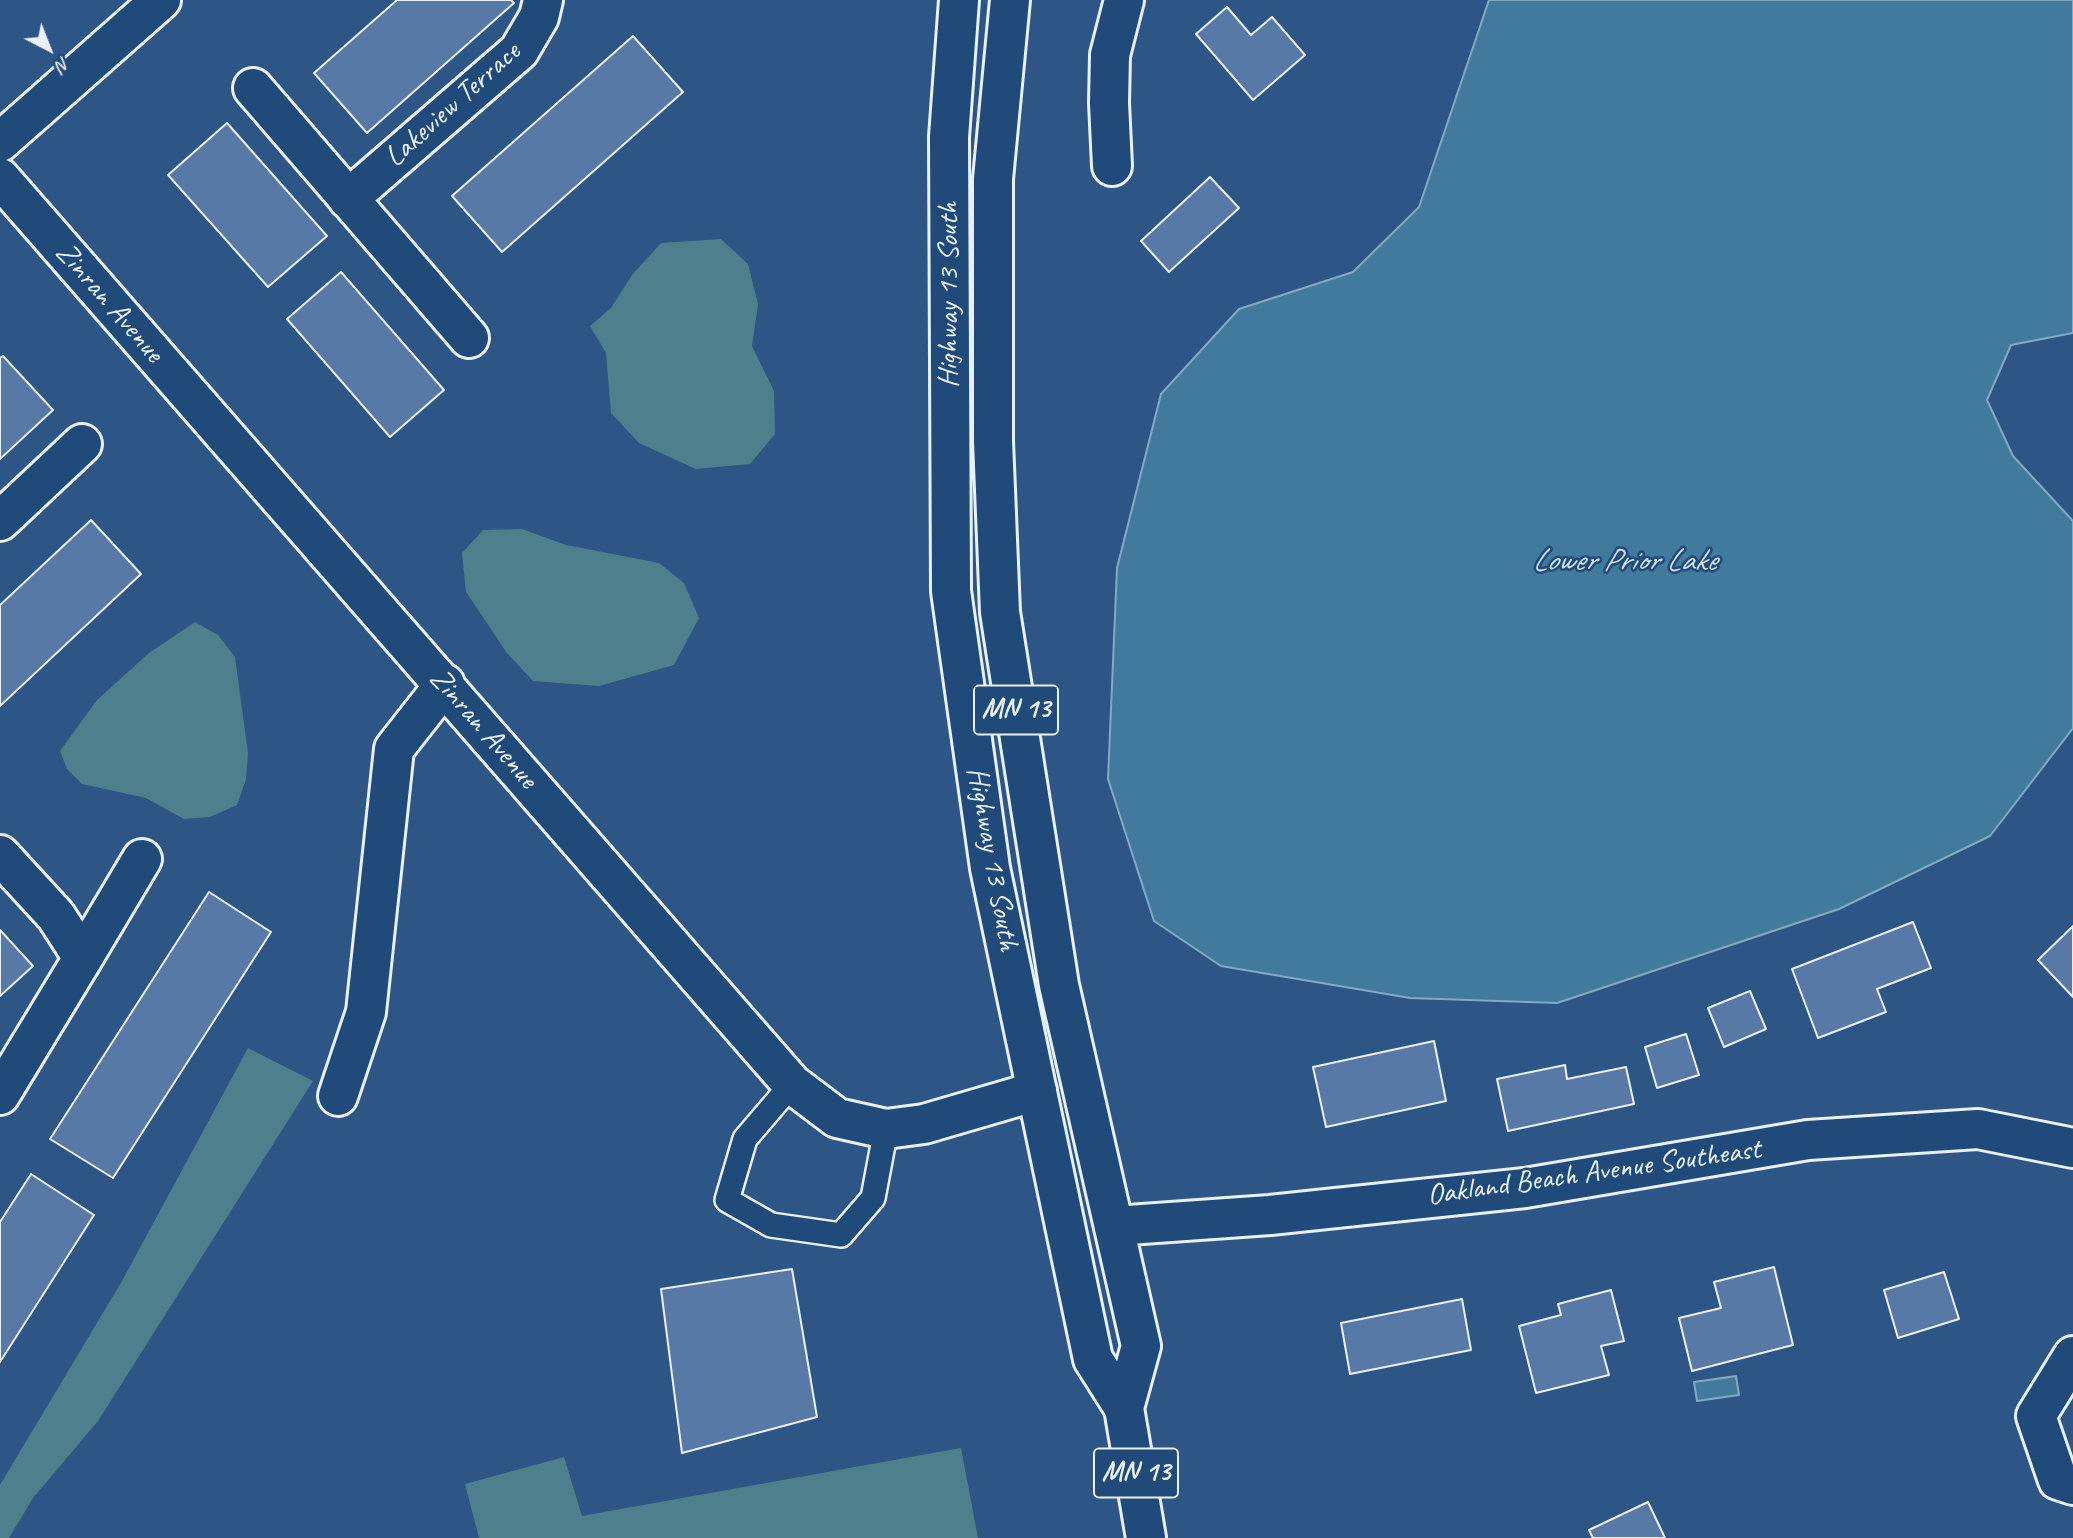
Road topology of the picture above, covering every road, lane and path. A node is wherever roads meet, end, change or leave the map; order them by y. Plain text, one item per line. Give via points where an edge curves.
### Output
1 (160, 0) edge
2 (543, 0) edge
3 (959, 0) edge
4 (1010, 0) edge
5 (1124, 0) edge
6 (253, 88) dead end
7 (0, 142) edge
8 (1112, 166) dead end
9 (0, 178) edge
10 (348, 199) junction
11 (469, 338) dead end
12 (82, 444) dead end
13 (0, 521) edge
14 (445, 684) junction
15 (0, 855) edge
16 (142, 859) dead end
17 (83, 958) junction
18 (792, 1084) junction
19 (1037, 1091) junction
20 (0, 1095) edge
21 (338, 1096) dead end
22 (886, 1129) junction
23 (2073, 1148) edge
24 (1114, 1226) junction
25 (2073, 1356) edge
26 (1124, 1408) junction
27 (2073, 1485) edge
28 (1146, 1538) edge

1 - 7 street
2 - 10 street, Lakeview Terrace via 539,17 519,51
3 - 19 street, Highway 13 South / MN 13 via 949,137 951,591 990,869
4 - 24 street, Highway 13 South / MN 13 via 993,179 993,441 1000,612 1059,985
5 - 8 street via 1111,55
6 - 10 street
9 - 14 street, Zinran Avenue
10 - 11 street
12 - 13 street
14 - 18 street, Zinran Avenue
14 - 21 street via 394,749 366,1012
15 - 17 street via 56,916
16 - 17 street
17 - 20 street
18 - 22 street, Zinran Avenue via 837,1118
18 - 22 lane via 745,1139 727,1200 771,1225 841,1235 873,1198
19 - 22 street, Zinran Avenue via 924,1124
19 - 26 street, Highway 13 South / MN 13 via 1093,1359
23 - 24 street, Oakland Beach Avenue Southeast via 1978,1129 1808,1140 1525,1188
24 - 26 street, Highway 13 South / MN 13 via 1142,1346
25 - 27 street via 2036,1416 2058,1480
26 - 28 street, Highway 13 South / MN 13

